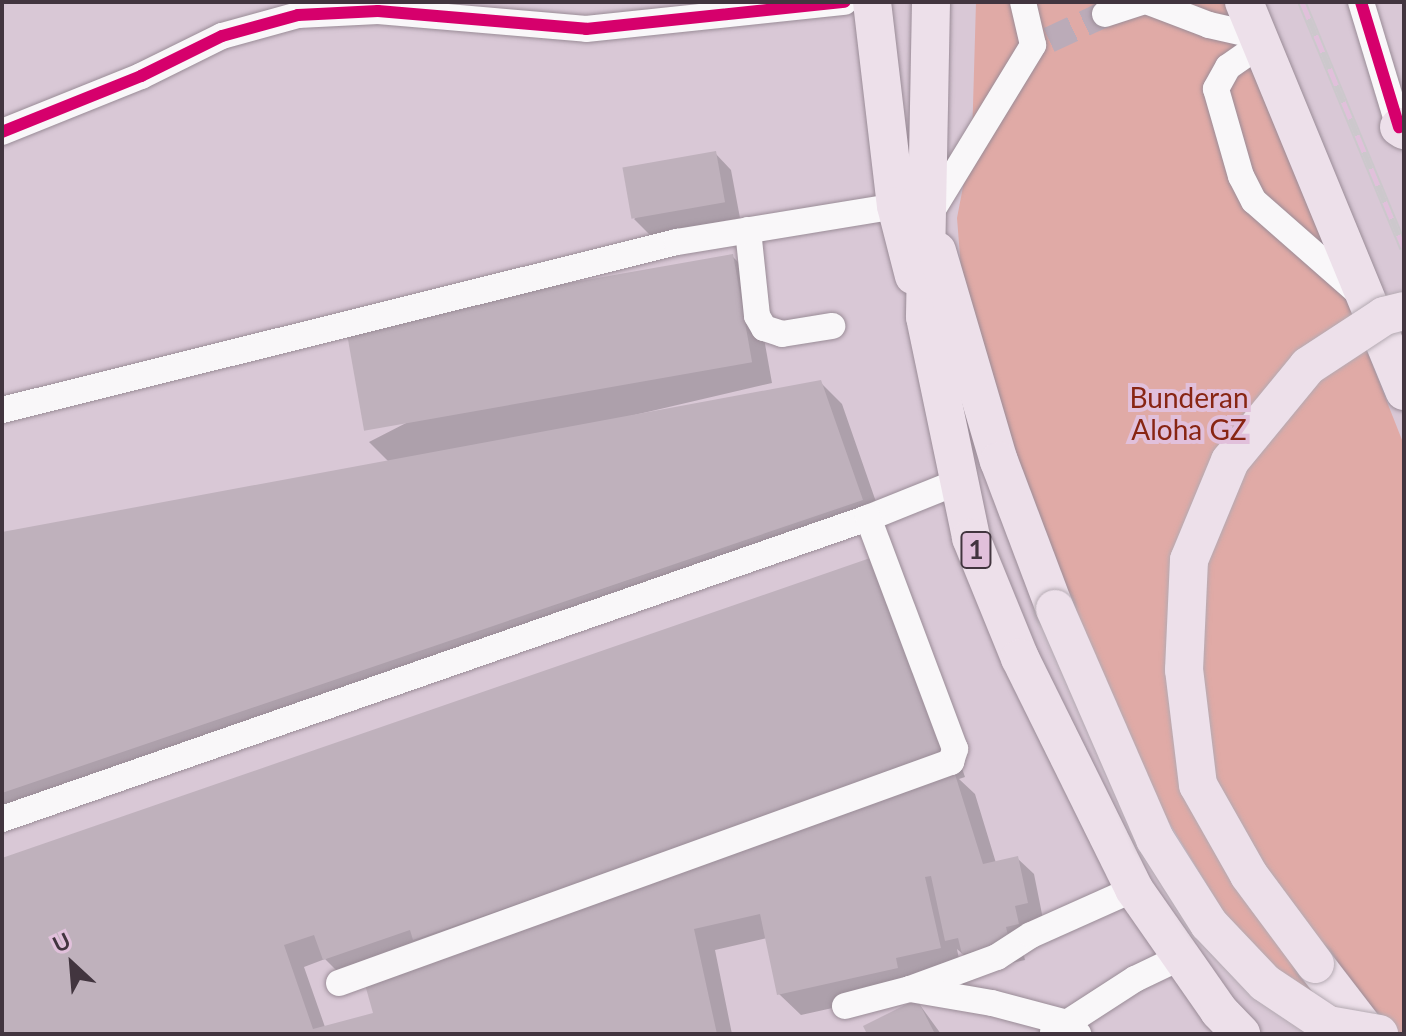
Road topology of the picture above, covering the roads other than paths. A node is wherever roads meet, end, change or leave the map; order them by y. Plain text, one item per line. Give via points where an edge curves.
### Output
1 (845, 2) edge
2 (872, 2) edge
3 (931, 2) edge
4 (1023, 2) edge
5 (1141, 2) edge
6 (1149, 2) edge
7 (1361, 2) edge
8 (1105, 14) tunnel mouth
9 (1254, 27) edge
10 (1401, 128) edge
11 (2, 132) edge
12 (912, 212) junction
13 (748, 230) junction
14 (1368, 301) junction
15 (1404, 311) edge
16 (832, 326) dead end
17 (1404, 391) edge
18 (2, 410) edge
19 (947, 486) junction
20 (868, 518) junction
21 (2, 819) edge
22 (1134, 889) junction
23 (1181, 957) junction
24 (339, 983) dead end
25 (910, 989) junction
26 (845, 1006) dead end
27 (1065, 1030) edge
28 (1241, 1034) edge
29 (1369, 1034) edge
30 (1379, 1034) edge

1 - 11 street via 586,29 378,11 298,15 222,36 141,76
2 - 12 highway
3 - 12 highway, 1
4 - 12 street via 1041,43
5 - 8 street
6 - 9 street via 1209,25
7 - 10 street
9 - 14 highway
9 - 14 street via 1216,89 1241,176 1254,201
12 - 13 street
12 - 19 highway, 1
12 - 30 highway, bridge via 1055,609 1155,839 1209,924 1265,983 1328,1025
13 - 16 street via 757,316 764,328 782,334
13 - 18 street via 677,242
14 - 17 highway
15 - 29 highway, bridge via 1384,316 1308,366 1230,461 1189,560 1184,670 1198,785 1249,875
19 - 20 street
19 - 22 highway, 1 via 1020,658
20 - 21 street
20 - 24 street via 955,749 951,762
22 - 23 highway, 1
22 - 25 street via 1031,935 997,957
23 - 27 street via 1124,986
23 - 28 highway, 1
25 - 26 street
25 - 27 street via 992,1003

